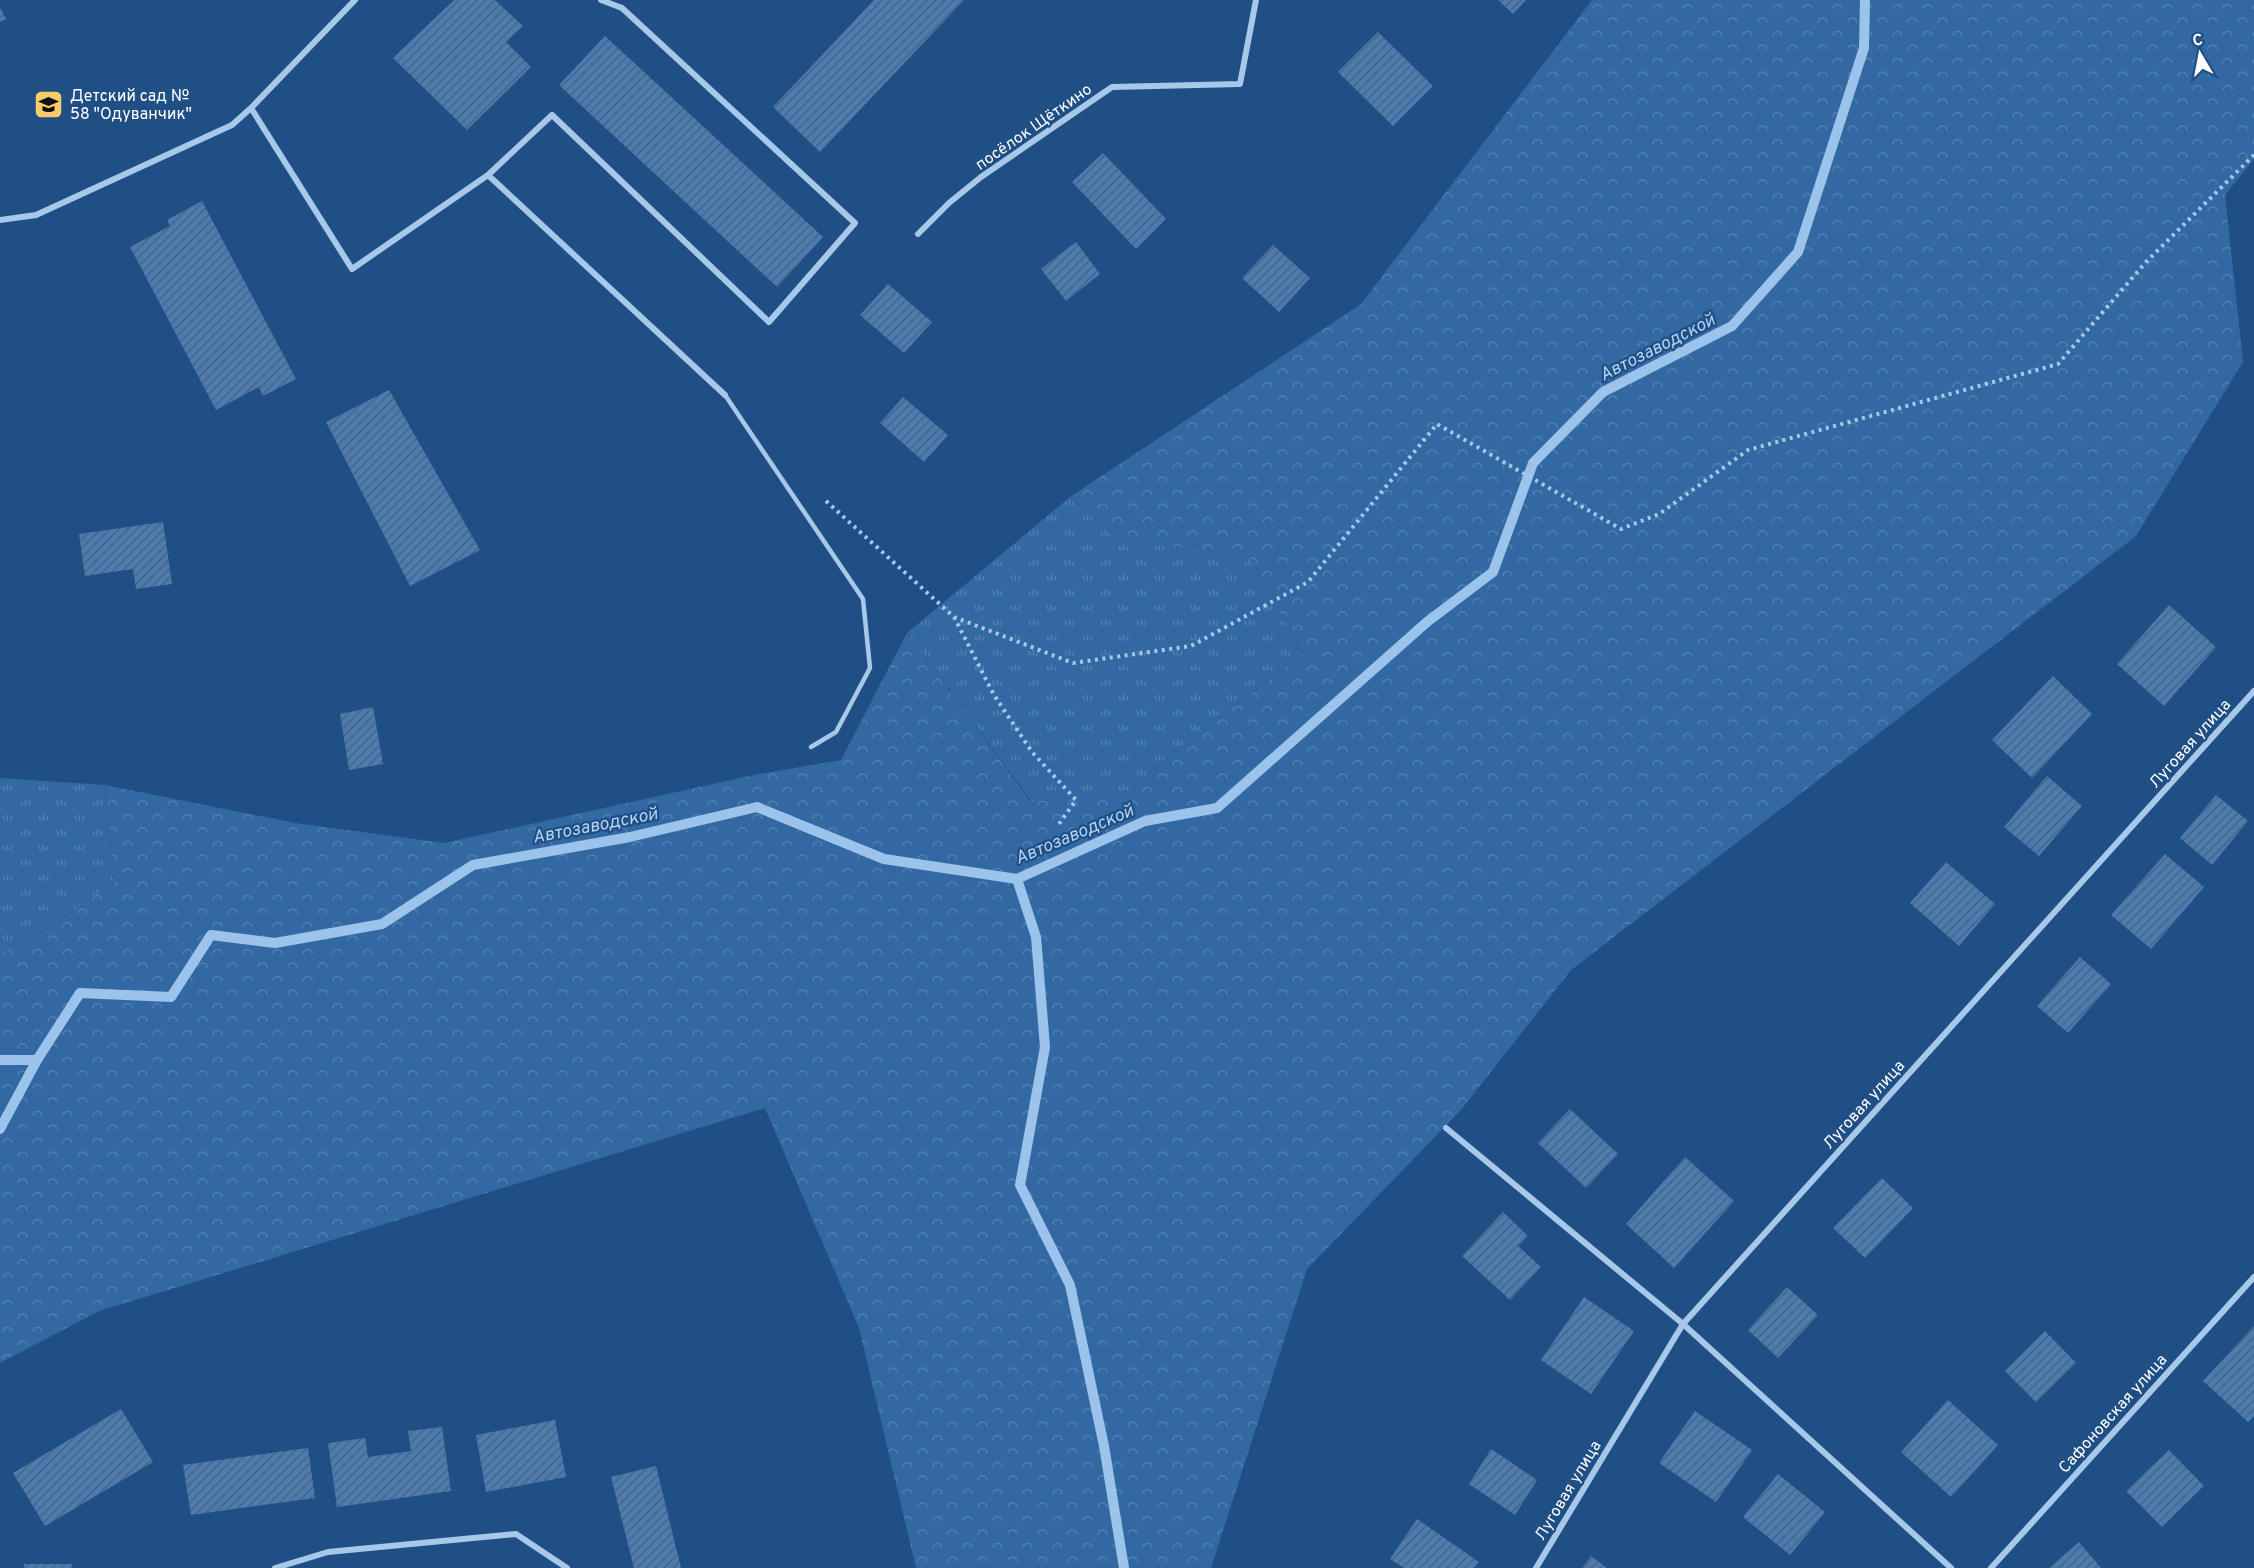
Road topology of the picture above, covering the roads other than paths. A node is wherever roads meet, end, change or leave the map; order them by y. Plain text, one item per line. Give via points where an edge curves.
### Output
1 (355, 0) edge
2 (600, 0) edge
3 (1256, 0) edge
4 (251, 108) junction
5 (488, 175) junction
6 (0, 220) edge
7 (918, 234) dead end
8 (725, 395) joint
9 (2254, 691) edge
10 (811, 747) dead end
11 (1446, 1128) dead end
12 (2254, 1277) edge
13 (1683, 1324) junction
14 (275, 1568) edge
15 (567, 1568) edge
16 (1536, 1568) edge
17 (1951, 1568) edge
18 (1991, 1568) edge

1 - 4 street
2 - 5 street via 622,8 855,223 769,322 552,115
3 - 7 street, посёлок Щёткино via 1240,84 1112,87 981,177
4 - 5 street via 352,269
4 - 6 street via 232,124 36,215
5 - 8 street
8 - 10 lane via 863,599 870,668 836,732
9 - 13 street, Луговая улица
11 - 13 street
12 - 18 street, Сафоновская улица
13 - 16 street, Луговая улица
13 - 17 street
14 - 15 street via 328,1552 516,1534

